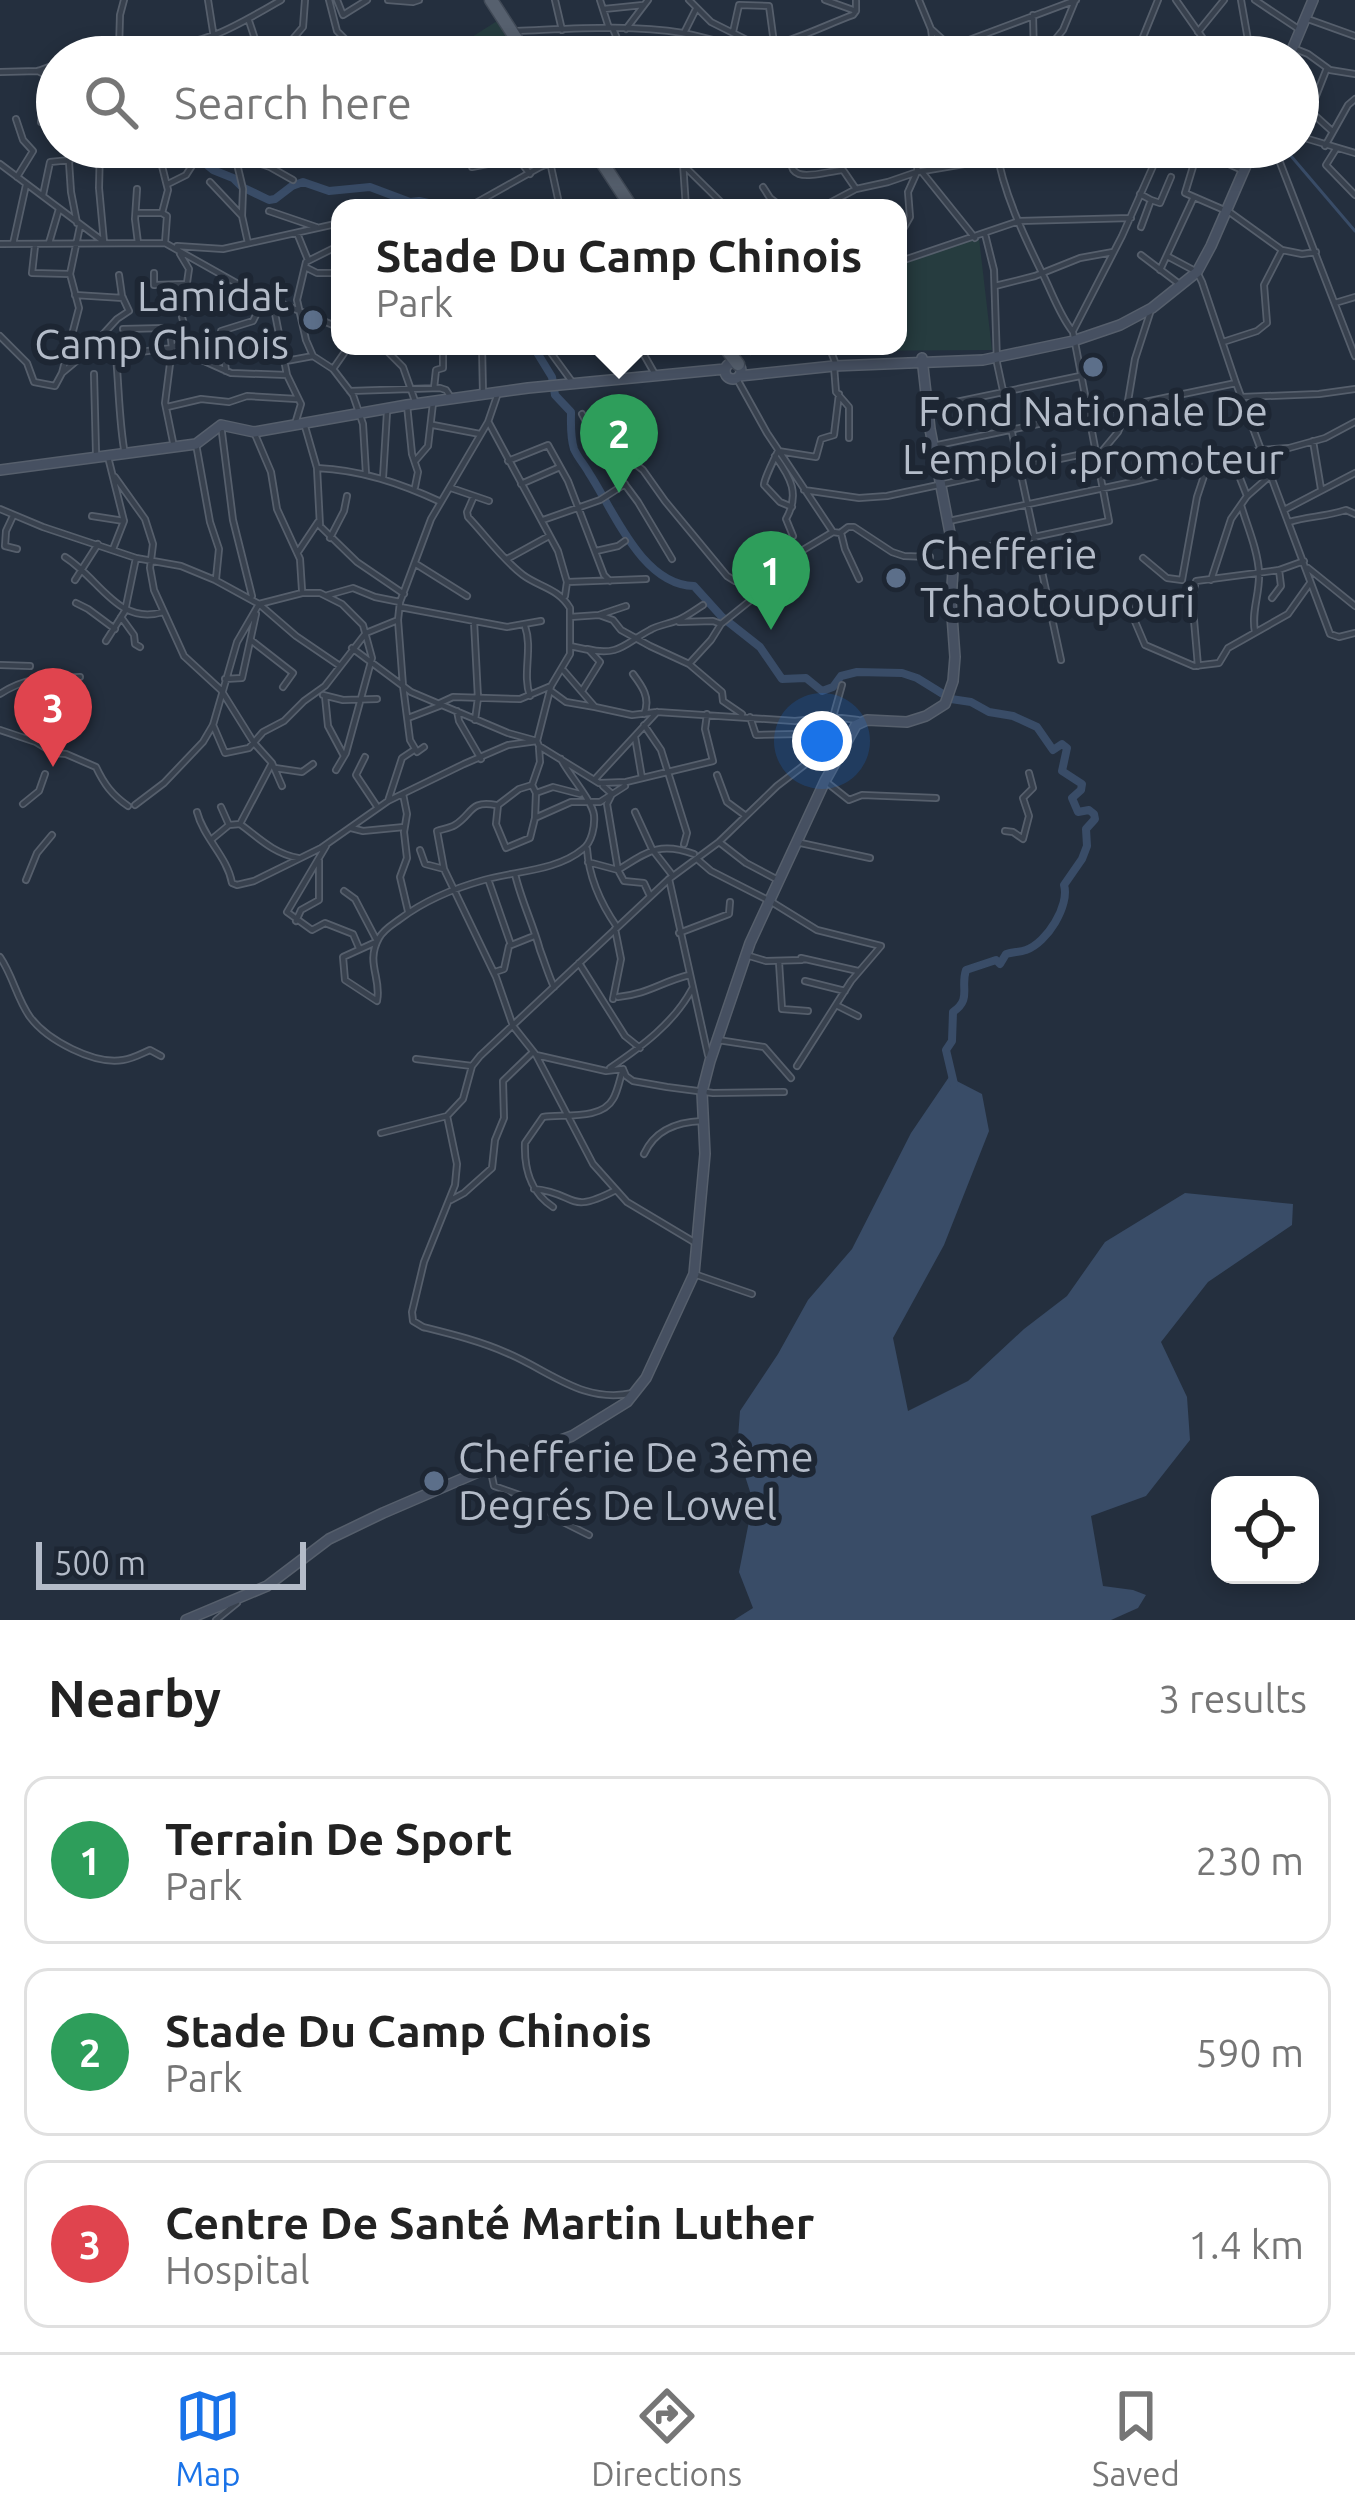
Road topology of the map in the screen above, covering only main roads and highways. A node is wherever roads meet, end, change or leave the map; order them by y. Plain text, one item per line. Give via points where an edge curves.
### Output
1 (494, 0) edge
2 (517, 36) edge
3 (519, 36) edge
4 (604, 168) edge
5 (606, 168) edge
6 (625, 199) edge
7 (625, 199) edge
8 (725, 355) edge
9 (733, 371) road end

1 - 2 main road
1 - 3 main road
4 - 6 main road
5 - 7 main road
8 - 9 main road

